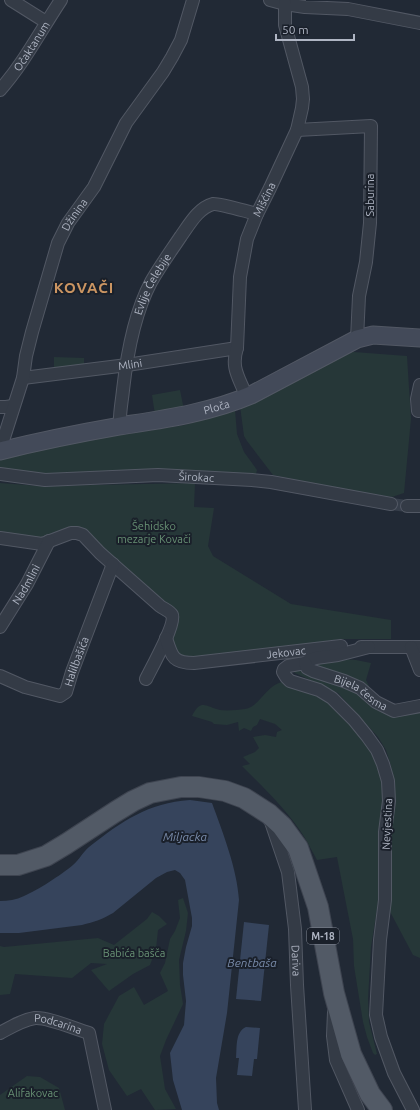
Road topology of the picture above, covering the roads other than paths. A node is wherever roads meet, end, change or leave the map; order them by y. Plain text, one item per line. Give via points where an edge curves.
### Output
1 (11, 0) edge
2 (61, 0) edge
3 (193, 0) edge
4 (270, 0) edge
5 (285, 4) junction
6 (306, 4) edge
7 (46, 22) junction
8 (420, 23) edge
9 (0, 90) edge
10 (297, 130) junction
11 (257, 214) junction
12 (420, 338) edge
13 (357, 339) junction
14 (237, 348) junction
15 (127, 365) junction
16 (23, 378) junction
17 (420, 385) edge
18 (245, 398) junction
19 (13, 406) junction
20 (0, 407) edge
21 (418, 411) dead end
22 (120, 426) junction
23 (0, 450) edge
24 (0, 474) edge
25 (391, 504) tunnel mouth
26 (407, 506) tunnel mouth
27 (420, 506) edge
28 (0, 538) edge
29 (49, 541) junction
30 (113, 564) junction
31 (0, 627) edge
32 (166, 638) junction
33 (369, 647) junction
34 (415, 647) edge
35 (305, 663) junction
36 (420, 670) edge
37 (0, 676) edge
38 (146, 679) dead end
39 (420, 706) edge
40 (269, 814) junction
41 (0, 865) edge
42 (334, 993) junction
43 (2, 1030) edge
44 (105, 1110) edge
45 (305, 1110) edge
46 (358, 1110) edge
47 (382, 1110) edge
48 (413, 1110) edge

1 - 7 street
2 - 7 street, Očaktanum
3 - 16 street, Džinina via 181,40 172,57 126,123 94,187 58,243 32,332
4 - 5 street
5 - 6 street
5 - 10 street, Mišćina via 285,25 302,87 302,108
6 - 8 street
7 - 9 street, Očaktanum via 18,68
10 - 11 street, Mišćina
10 - 13 street, Saburina via 371,126 370,223 359,296
11 - 14 street, Mišćina via 248,239 240,277
11 - 15 street, Evlije Čelebije via 214,204 198,214 150,283 132,334
12 - 13 street, Ploča via 373,335
13 - 18 street, Ploča
14 - 15 street, Mlini
14 - 18 street, Mišćina via 234,366
15 - 16 street, Mlini
15 - 22 street, Evlije Čelebije
16 - 19 street, Džinina
17 - 21 street
18 - 22 street, Ploča via 204,411
19 - 20 street
19 - 23 street, Džinina
22 - 23 street, Ploča
24 - 25 street, Širokac via 45,480 158,475 252,480
26 - 27 street
28 - 29 street via 42,544
29 - 30 street via 76,533 83,536
29 - 31 street, Nadmlini via 27,584
30 - 32 street via 173,616
30 - 37 street, Halilbašića via 66,692 60,696 25,687
32 - 33 street, Jekovac via 171,652 177,660 184,663 341,646
32 - 38 street
33 - 34 street, Jekovac
33 - 35 street, Nevjestina
34 - 36 street
35 - 39 street, Bijela česma via 307,668 313,671 360,688 376,702 394,711
35 - 48 street, Nevjestina via 284,669 286,678 319,690 342,708 377,750 388,781 385,900 376,1016 394,1073
40 - 41 main road, M-18 via 244,798 225,791 181,787 133,801 46,856 18,865
40 - 42 main road, M-18 via 282,826 298,848 318,907
40 - 45 street, Dariva via 288,872 295,929 296,986
42 - 46 street via 333,1036 336,1060
42 - 47 main road, M-18 via 351,1054 370,1094
43 - 44 street, Podcarina via 34,1018 49,1019 89,1033

